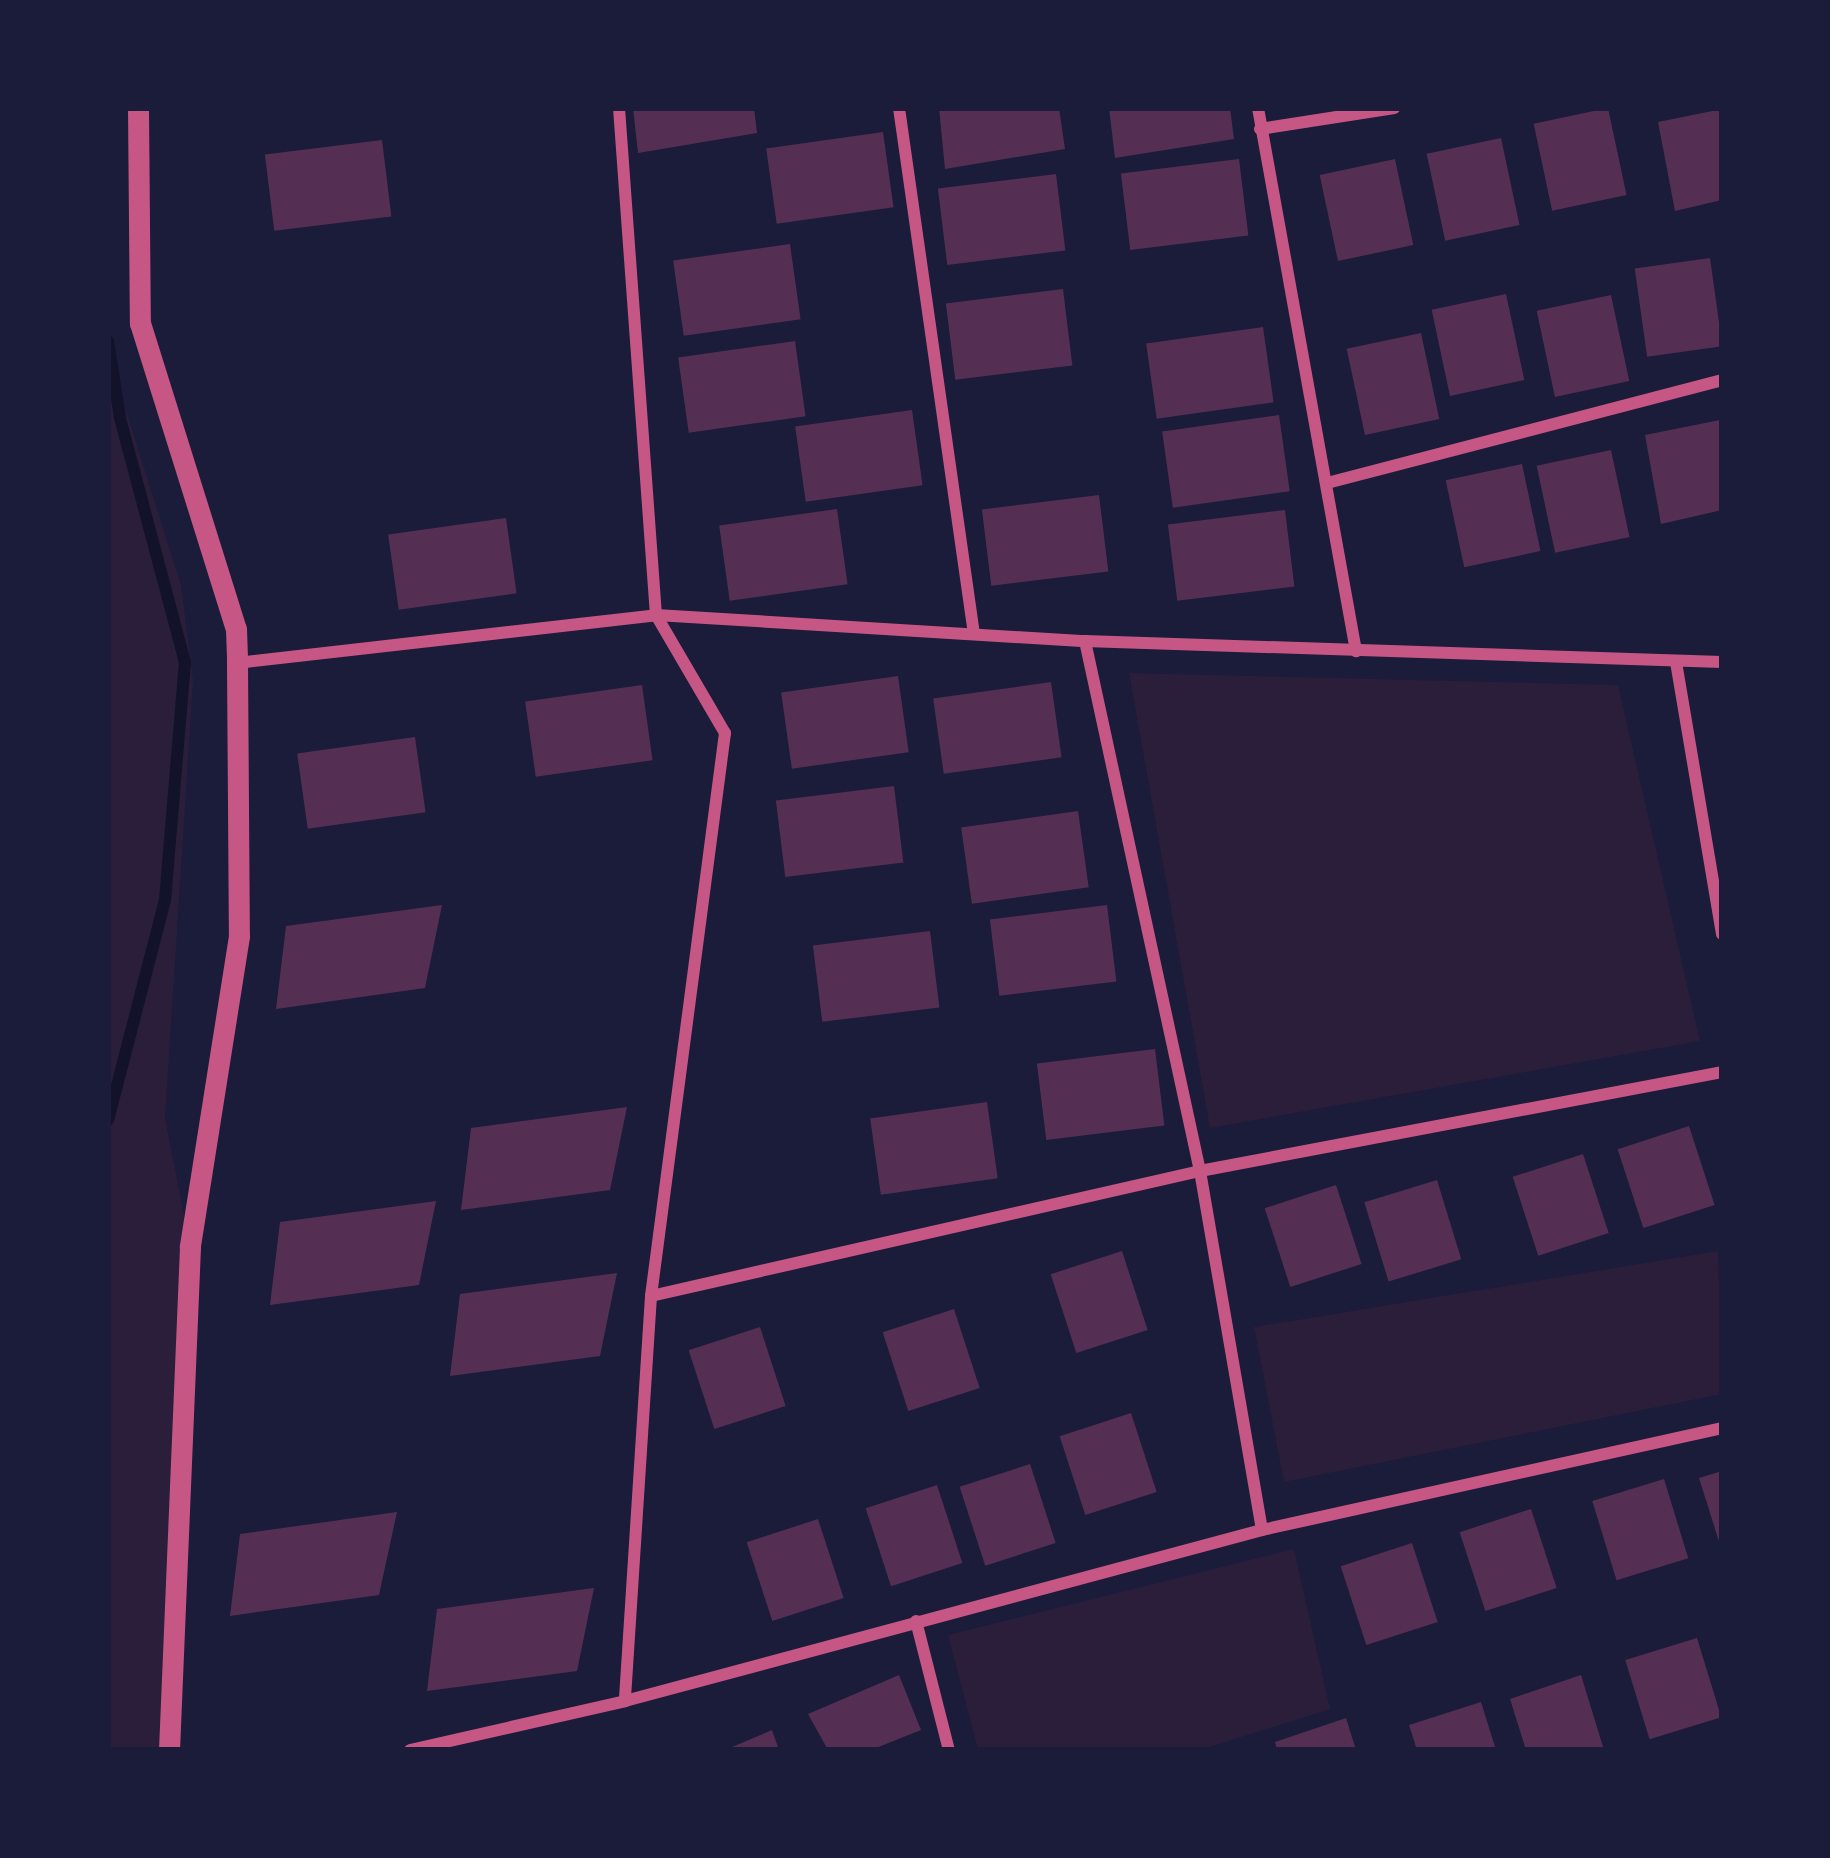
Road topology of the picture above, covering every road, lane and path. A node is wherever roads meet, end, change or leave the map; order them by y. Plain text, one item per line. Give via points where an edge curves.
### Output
1 (138, 108) edge
2 (619, 108) edge
3 (898, 108) edge
4 (1258, 108) edge
5 (1394, 108) edge
6 (1260, 129) junction
7 (1722, 380) edge
8 (1331, 482) junction
9 (656, 615) junction
10 (974, 634) junction
11 (1085, 641) junction
12 (1356, 651) junction
13 (1676, 662) junction
14 (1722, 662) edge
15 (237, 663) junction
16 (1722, 934) edge
17 (1722, 1072) edge
18 (1200, 1171) junction
19 (651, 1296) junction
20 (1722, 1428) edge
21 (1262, 1530) junction
22 (916, 1621) junction
23 (625, 1701) junction
24 (169, 1750) edge
25 (410, 1750) edge
26 (949, 1750) edge

1 - 15 street via 140,323 236,629
2 - 9 street
3 - 10 street
4 - 6 street
5 - 6 street
6 - 8 street
7 - 8 street
8 - 12 street
9 - 10 street
9 - 15 street
9 - 19 street via 725,733
10 - 11 street
11 - 12 street
11 - 18 street
12 - 13 street
13 - 14 street
13 - 16 street
15 - 24 street via 239,936 190,1247
17 - 18 street
18 - 19 street
18 - 21 street
19 - 23 street
20 - 21 street
21 - 22 street
22 - 23 street
22 - 26 street
23 - 25 street

